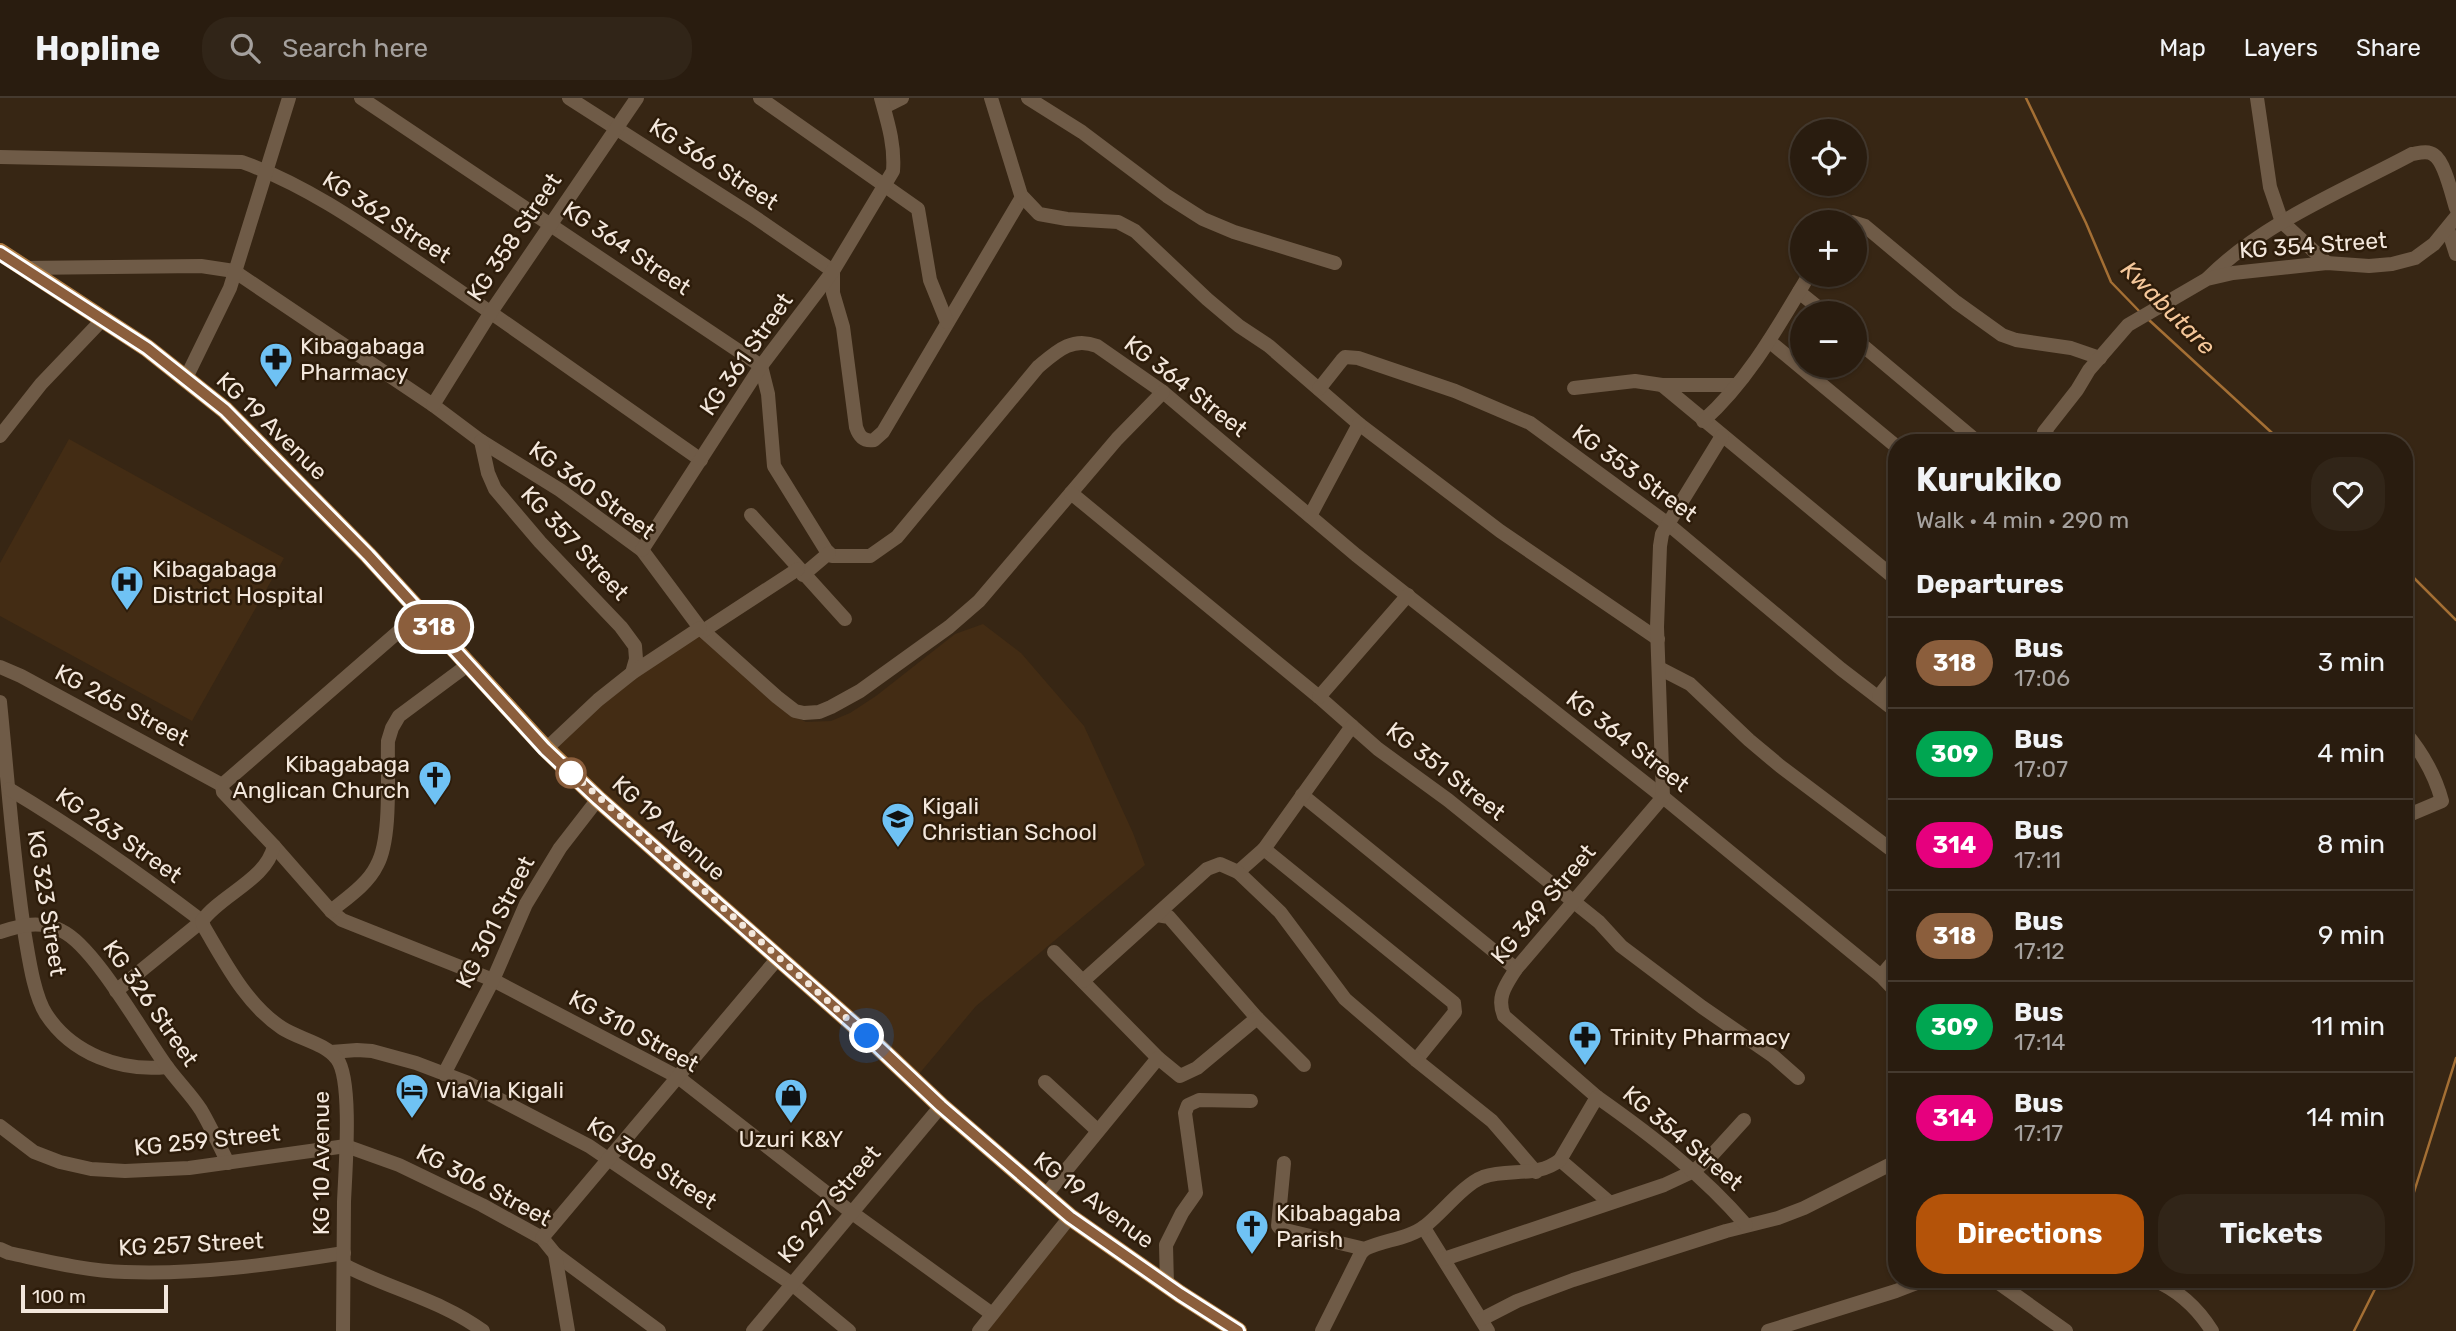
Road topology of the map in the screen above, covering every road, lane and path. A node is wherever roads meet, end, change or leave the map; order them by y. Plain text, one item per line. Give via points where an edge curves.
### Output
1 (289, 98) edge
2 (361, 98) edge
3 (569, 98) edge
4 (637, 98) edge
5 (760, 98) edge
6 (902, 98) edge
7 (991, 98) edge
8 (1028, 98) edge
9 (2256, 98) edge
10 (882, 103) edge
11 (618, 128) junction
12 (0, 156) edge
13 (268, 171) junction
14 (885, 184) junction
15 (1022, 197) junction
16 (2456, 208) edge
17 (2282, 222) junction
18 (2452, 223) edge
19 (551, 225) junction
20 (1867, 228) edge
21 (0, 253) edge
22 (2456, 254) edge
23 (1335, 263) dead end
24 (2328, 263) junction
25 (22, 268) junction
26 (234, 271) junction
27 (833, 271) junction
28 (2207, 279) junction
29 (1802, 287) edge
30 (1799, 292) junction
31 (1810, 301) edge
32 (491, 312) junction
33 (103, 319) junction
34 (947, 323) junction
35 (1769, 341) junction
36 (1867, 348) edge
37 (2100, 358) junction
38 (761, 366) junction
39 (186, 378) junction
40 (1736, 384) junction
41 (1662, 385) junction
42 (1574, 388) dead end
43 (1319, 389) junction
44 (1163, 392) junction
45 (433, 405) junction
46 (1703, 421) junction
47 (1359, 424) junction
48 (1968, 434) edge
49 (2041, 434) edge
50 (0, 436) edge
51 (1722, 436) junction
52 (1888, 440) edge
53 (481, 441) junction
54 (701, 460) junction
55 (1071, 493) junction
56 (751, 514) dead end
57 (1310, 516) junction
58 (1668, 524) junction
59 (642, 550) junction
60 (829, 553) junction
61 (801, 572) junction
62 (1888, 573) edge
63 (1408, 595) junction
64 (421, 612) junction
65 (845, 619) dead end
66 (701, 630) junction
67 (1658, 639) junction
68 (469, 664) junction
69 (0, 667) edge
70 (1659, 668) junction
71 (632, 673) junction
72 (1888, 684) edge
73 (1879, 696) junction
74 (1319, 697) junction
75 (0, 702) edge
76 (1888, 704) edge
77 (1352, 726) junction
78 (2413, 742) edge
79 (545, 749) junction
80 (222, 785) junction
81 (9, 789) junction
82 (1302, 796) junction
83 (1663, 797) junction
84 (598, 799) junction
85 (2413, 813) edge
86 (274, 846) junction
87 (1888, 847) edge
88 (1264, 849) junction
89 (1238, 872) junction
90 (1574, 902) junction
91 (331, 911) junction
92 (1157, 915) junction
93 (202, 921) junction
94 (23, 924) junction
95 (0, 932) edge
96 (1054, 952) dead end
97 (778, 958) junction
98 (1888, 968) edge
99 (1516, 969) junction
100 (1881, 976) junction
101 (492, 980) junction
102 (1083, 981) junction
103 (1888, 983) edge
104 (116, 991) junction
105 (1257, 1017) junction
106 (331, 1052) junction
107 (1158, 1058) junction
108 (1416, 1060) junction
109 (1304, 1065) dead end
110 (167, 1067) junction
111 (444, 1074) junction
112 (678, 1077) junction
113 (1798, 1078) dead end
114 (1045, 1082) dead end
115 (1597, 1097) junction
116 (1251, 1101) dead end
117 (941, 1106) junction
118 (1744, 1120) dead end
119 (0, 1126) edge
120 (1097, 1130) junction
121 (346, 1146) junction
122 (608, 1159) junction
123 (1560, 1160) junction
124 (228, 1163) junction
125 (1284, 1163) dead end
126 (1888, 1166) edge
127 (1694, 1171) junction
128 (1536, 1172) junction
129 (1045, 1196) junction
130 (1609, 1202) junction
131 (851, 1212) junction
132 (1070, 1217) junction
133 (1746, 1225) junction
134 (1424, 1228) junction
135 (542, 1238) junction
136 (0, 1249) edge
137 (1365, 1249) junction
138 (555, 1254) junction
139 (344, 1259) junction
140 (1444, 1259) junction
141 (792, 1284) junction
142 (1167, 1285) junction
143 (1904, 1288) edge
144 (2006, 1288) edge
145 (2174, 1288) edge
146 (992, 1314) junction
147 (1485, 1325) edge
148 (343, 1331) edge
149 (484, 1331) edge
150 (568, 1331) edge
151 (659, 1331) edge
152 (753, 1331) edge
153 (849, 1331) edge
154 (979, 1331) edge
155 (1238, 1331) edge
156 (1322, 1331) edge
157 (1768, 1331) edge
158 (2066, 1331) edge
159 (2212, 1331) edge

1 - 13 street
2 - 19 street, KG 364 Street
3 - 11 street, KG 366 Street
4 - 11 street, KG 358 Street
5 - 14 street
6 - 10 street
7 - 15 street
8 - 23 street via 1203,219
9 - 17 street via 2270,187
10 - 14 street, KG 361 Street via 894,156 893,171
11 - 19 street, KG 358 Street
11 - 27 street, KG 366 Street
12 - 13 street, KG 362 Street via 242,162
13 - 26 street
13 - 32 street, KG 362 Street via 329,205
14 - 27 street, KG 361 Street
14 - 34 street via 918,209 930,280
15 - 34 street
15 - 43 street via 1048,217 1118,222 1135,231 1206,299
16 - 17 street via 2441,163 2426,152 2412,154
17 - 24 street
17 - 28 street via 2230,256
18 - 22 street
18 - 24 street, KG 354 Street via 2415,258 2369,266
19 - 32 street, KG 358 Street
19 - 38 street, KG 364 Street
20 - 37 street via 2002,335
21 - 25 main road, KG 19 Avenue
24 - 28 street, KG 354 Street
25 - 26 street, KG 360 Street via 201,267
25 - 33 main road, KG 19 Avenue
26 - 39 street
26 - 45 street, KG 360 Street
27 - 34 street via 856,427 863,439 874,440 883,432
27 - 38 street, KG 361 Street
28 - 37 street, KG 354 Street via 2128,325
29 - 30 street
30 - 31 street
30 - 35 street
32 - 45 street, KG 358 Street
32 - 54 street, KG 362 Street
33 - 39 main road, KG 19 Avenue
33 - 50 street via 41,384
35 - 40 street
35 - 52 street
36 - 48 street
37 - 49 street, KG 354 Street
38 - 54 street, KG 361 Street
38 - 60 street via 774,466
39 - 64 main road, KG 19 Avenue via 225,410
40 - 41 street
40 - 46 street
41 - 42 street via 1635,381
41 - 46 street
43 - 47 street
43 - 58 street, KG 353 Street via 1342,360 1351,357 1454,391 1530,423
44 - 55 street, KG 360 Street
44 - 57 street, KG 364 Street
44 - 60 street, KG 364 Street via 1097,346 1086,342 1069,345 1038,367 897,537 870,556
45 - 53 street, KG 360 Street
46 - 51 street
47 - 57 street
47 - 67 street via 1500,531
51 - 58 street
51 - 62 street
53 - 59 street, KG 360 Street via 560,490
53 - 71 street, KG 357 Street via 495,489 635,646
54 - 59 street, KG 361 Street
55 - 66 street, KG 360 Street via 979,601 860,691 819,712 795,711
55 - 74 street, KG 351 Street
56 - 61 street
57 - 63 street, KG 364 Street
58 - 67 street via 1660,546
58 - 73 street, KG 353 Street
59 - 66 street, KG 360 Street
60 - 61 street
61 - 65 street
61 - 66 street
63 - 74 street
63 - 83 street, KG 364 Street
64 - 68 main road, KG 19 Avenue
64 - 80 street
66 - 71 street
67 - 70 street
68 - 79 main road, KG 19 Avenue
68 - 91 street via 399,716 392,728 385,835 378,864
69 - 80 street, KG 265 Street
70 - 83 street
70 - 87 street via 1690,684 1770,757
71 - 79 street
72 - 73 street
73 - 76 street, KG 353 Street
74 - 77 street, KG 351 Street
75 - 81 street, KG 323 Street
77 - 82 street
77 - 90 street, KG 351 Street
78 - 85 street via 2437,783 2442,802
79 - 84 main road, KG 19 Avenue
80 - 86 street via 223,792
81 - 93 street, KG 263 Street via 61,819
81 - 94 street, KG 323 Street
82 - 88 street
82 - 99 street
83 - 90 street, KG 349 Street
83 - 100 street, KG 364 Street
84 - 97 main road, KG 19 Avenue
84 - 101 street, KG 301 Street via 541,877
86 - 91 street, KG 310 Street
86 - 93 street via 260,870
88 - 89 street
88 - 108 street via 1454,1003 1455,1012
89 - 92 street via 1220,864 1207,869
89 - 108 street via 1280,912 1345,999
90 - 99 street, KG 349 Street
90 - 113 street, KG 351 Street via 1633,956
91 - 101 street, KG 310 Street via 360,929
92 - 102 street
92 - 105 street via 1169,917
93 - 104 street
93 - 106 street via 256,1007 282,1028
94 - 95 street, KG 326 Street
94 - 104 street, KG 326 Street via 43,924 79,941
94 - 110 street, KG 323 Street via 44,1011 58,1029 77,1046 116,1063 143,1069
96 - 102 street
97 - 112 street
97 - 117 main road, KG 19 Avenue
98 - 100 street
99 - 115 street, KG 349 Street via 1500,995 1504,1016
100 - 103 street, KG 364 Street
101 - 111 street, KG 301 Street
101 - 112 street, KG 310 Street
102 - 107 street
104 - 110 street, KG 326 Street
105 - 107 street via 1188,1074 1176,1074
105 - 109 street
106 - 111 street, KG 308 Street via 372,1051
106 - 121 street, KG 10 Avenue via 344,1074
107 - 120 street
108 - 128 street via 1492,1121
110 - 124 street, KG 326 Street via 201,1109
111 - 122 street, KG 308 Street via 537,1118
112 - 122 street
112 - 131 street, KG 310 Street
114 - 120 street
115 - 123 street, KG 354 Street
115 - 127 street, KG 354 Street
116 - 142 street via 1199,1100 1188,1105 1185,1113 1196,1192 1166,1245
117 - 129 main road, KG 19 Avenue
117 - 131 street, KG 297 Street
118 - 127 street
119 - 124 street, KG 259 Street via 34,1152 91,1169 157,1170
120 - 129 street
121 - 124 street, KG 259 Street
121 - 135 street, KG 306 Street via 399,1165
121 - 139 street, KG 10 Avenue
122 - 135 street
122 - 141 street, KG 308 Street
123 - 128 street
123 - 130 street
125 - 137 street via 1278,1226
126 - 133 street, KG 354 Street via 1804,1208
127 - 130 street
127 - 133 street, KG 354 Street
128 - 134 street via 1481,1178
129 - 132 main road, KG 19 Avenue
130 - 140 street
131 - 141 street, KG 297 Street
131 - 146 street, KG 310 Street
132 - 142 main road, KG 19 Avenue
132 - 146 street
133 - 147 street via 1517,1301
134 - 137 street
134 - 140 street
135 - 138 street, KG 306 Street
136 - 139 street, KG 257 Street via 125,1272
137 - 156 street
138 - 150 street
138 - 151 street, KG 306 Street
139 - 148 street, KG 10 Avenue
139 - 149 street via 366,1277 446,1308
140 - 147 street
141 - 152 street, KG 297 Street
141 - 153 street, KG 308 Street
142 - 155 main road, KG 19 Avenue
143 - 157 street
144 - 158 street
145 - 159 street
146 - 154 street

